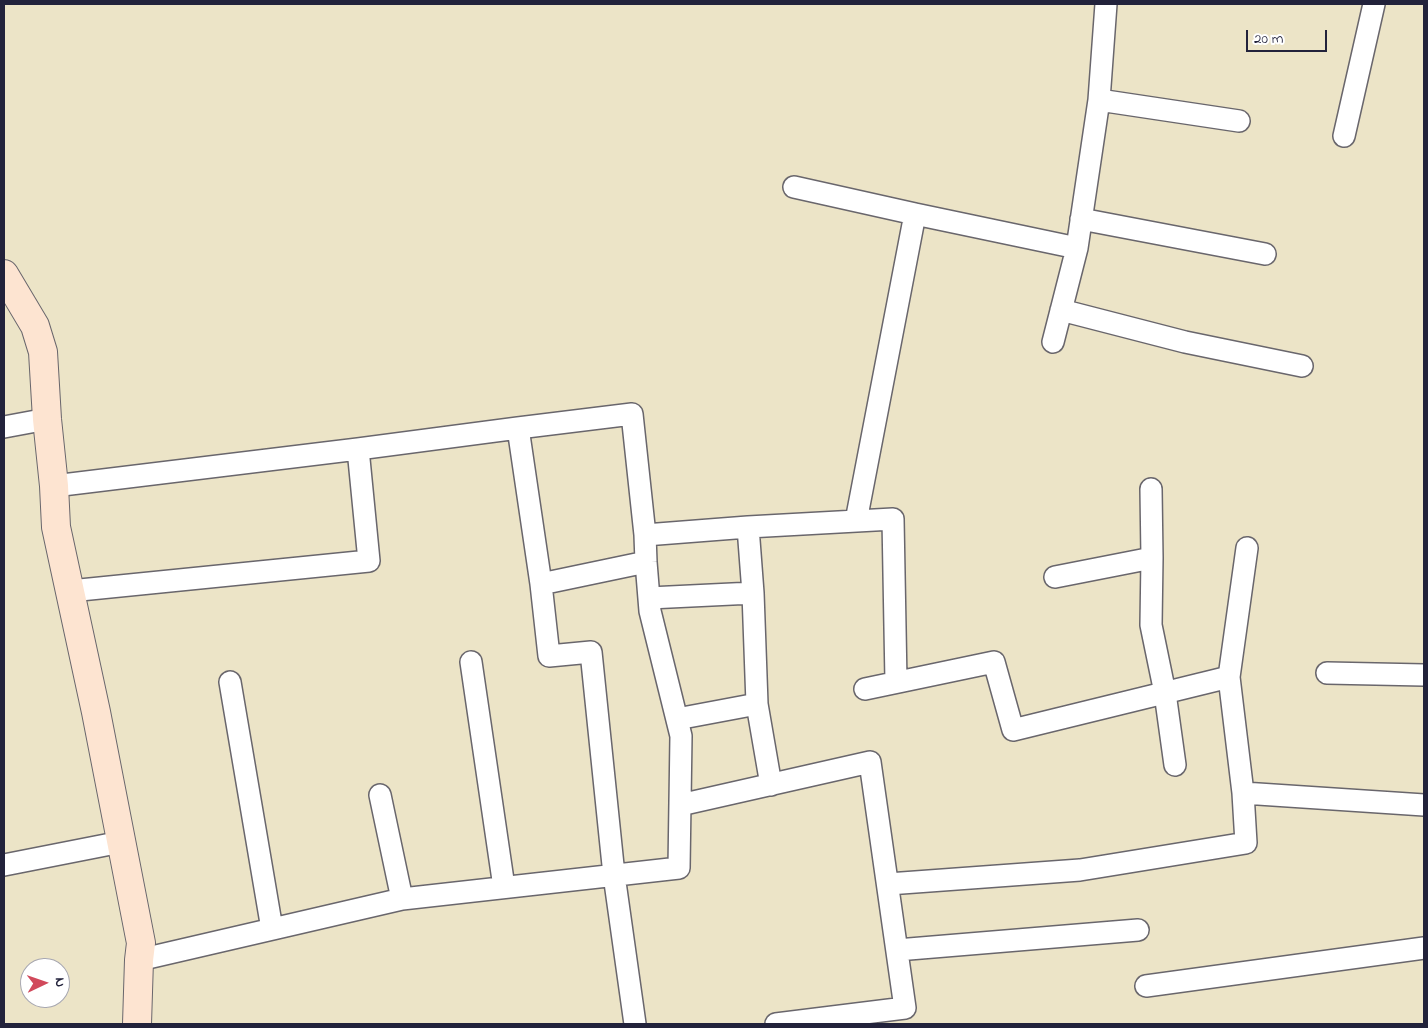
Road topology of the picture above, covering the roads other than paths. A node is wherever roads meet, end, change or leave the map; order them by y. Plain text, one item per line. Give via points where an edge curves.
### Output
1 (1106, 4) edge
2 (1374, 4) edge
3 (1099, 100) junction
4 (1239, 121) dead end
5 (1344, 136) dead end
6 (794, 187) dead end
7 (915, 214) junction
8 (1081, 219) junction
9 (1077, 248) junction
10 (1265, 254) dead end
11 (4, 274) edge
12 (1061, 310) junction
13 (1053, 342) dead end
14 (1302, 366) dead end
15 (47, 419) junction
16 (4, 427) edge
17 (518, 428) junction
18 (358, 449) junction
19 (54, 486) junction
20 (1151, 489) dead end
21 (856, 521) junction
22 (748, 527) junction
23 (644, 534) junction
24 (1247, 548) dead end
25 (1152, 558) junction
26 (646, 562) junction
27 (1055, 577) dead end
28 (541, 584) junction
29 (70, 591) junction
30 (752, 592) junction
31 (649, 598) junction
32 (471, 662) dead end
33 (1327, 674) dead end
34 (1424, 675) edge
35 (1229, 677) junction
36 (230, 682) dead end
37 (896, 682) junction
38 (865, 689) dead end
39 (1165, 693) junction
40 (757, 704) junction
41 (677, 719) junction
42 (1175, 765) dead end
43 (771, 784) junction
44 (1243, 793) junction
45 (380, 794) dead end
46 (680, 805) junction
47 (1424, 805) edge
48 (121, 842) junction
49 (4, 865) edge
50 (614, 876) junction
51 (888, 884) junction
52 (504, 887) junction
53 (402, 899) junction
54 (272, 929) junction
55 (1138, 930) dead end
56 (1424, 948) edge
57 (897, 950) junction
58 (139, 960) junction
59 (1146, 986) dead end
60 (137, 1024) edge
61 (635, 1024) edge
62 (776, 1024) edge

1 - 3 street
2 - 5 street
3 - 4 street
3 - 8 street
6 - 7 street
7 - 9 street
7 - 21 street
8 - 9 street
8 - 10 street
9 - 12 street
11 - 15 street via 35,326 43,352
12 - 13 street
12 - 14 street via 1186,342
15 - 16 street
15 - 19 street
17 - 18 street
17 - 23 street via 632,414
17 - 28 street
18 - 19 street
18 - 29 street via 369,561
19 - 29 street via 56,526
20 - 25 street
21 - 22 street
21 - 37 street via 892,519
22 - 23 street
22 - 30 street
23 - 26 street
24 - 35 street
25 - 27 street
25 - 39 street via 1151,625
26 - 28 street
26 - 31 street
28 - 50 street via 549,656 591,652
29 - 48 street
30 - 31 street
30 - 40 street
31 - 41 street
32 - 52 street
33 - 34 street
35 - 39 street
35 - 44 street
36 - 54 street
37 - 38 street
37 - 39 street via 994,662 1013,730
39 - 42 street
40 - 41 street
40 - 43 street
41 - 46 street via 681,736
43 - 46 street
43 - 51 street via 870,762
44 - 47 street
44 - 51 street via 1246,844 1080,870
45 - 53 street
46 - 50 street via 679,868
48 - 49 street
48 - 58 street via 141,943
50 - 52 street
50 - 61 street
51 - 57 street
52 - 53 street
53 - 54 street
54 - 58 street
55 - 57 street
56 - 59 street
57 - 62 street via 905,1008
58 - 60 street

